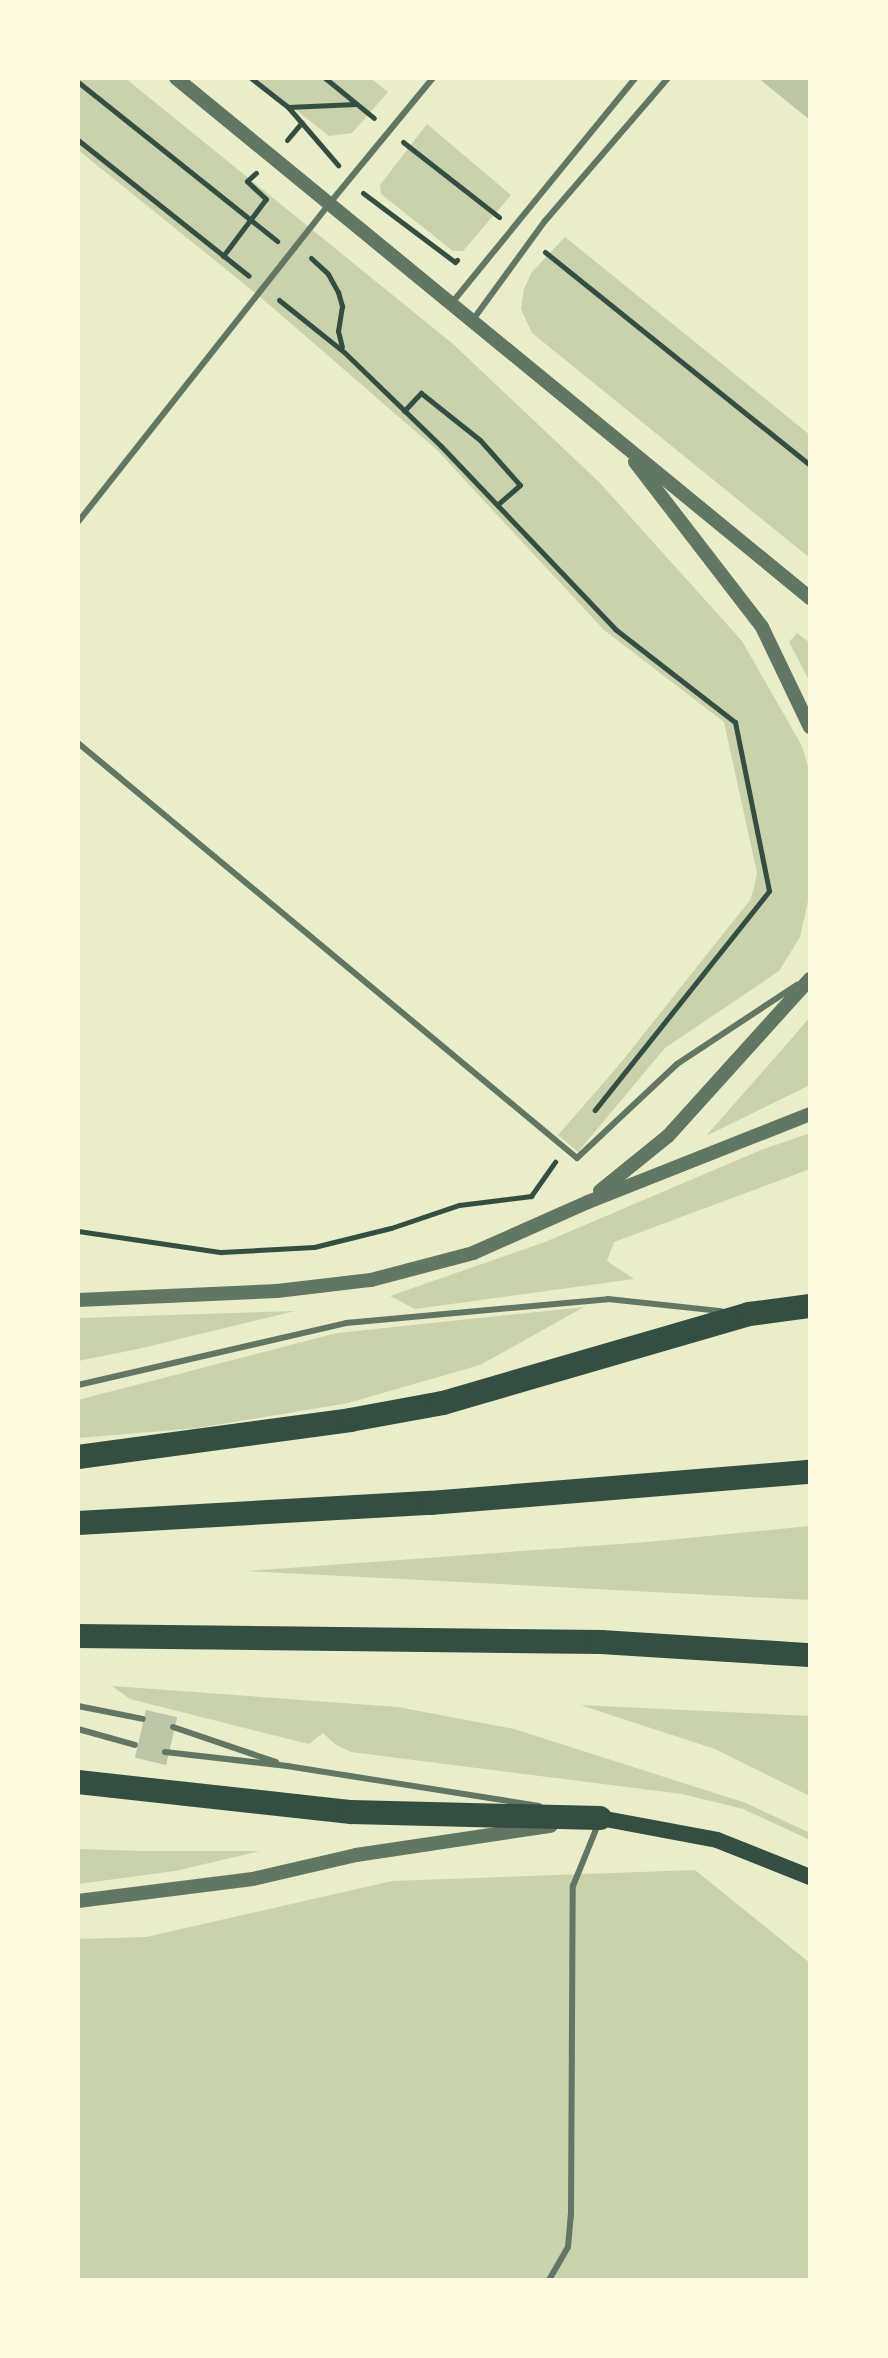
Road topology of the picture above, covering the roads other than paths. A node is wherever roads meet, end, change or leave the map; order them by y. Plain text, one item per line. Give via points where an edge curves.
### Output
1 (176, 78) edge
2 (433, 78) edge
3 (635, 78) edge
4 (668, 78) edge
5 (329, 204) junction
6 (451, 304) junction
7 (472, 321) junction
8 (620, 443) junction
9 (78, 522) edge
10 (810, 598) edge
11 (810, 727) edge
12 (78, 743) edge
13 (810, 978) edge
14 (810, 1114) edge
15 (588, 1202) junction
16 (78, 1300) edge
17 (810, 1306) edge
18 (749, 1314) junction
19 (78, 1385) edge
20 (78, 1457) edge
21 (810, 1472) edge
22 (78, 1523) edge
23 (78, 1636) edge
24 (810, 1655) edge
25 (78, 1706) edge
26 (143, 1719) dead end
27 (173, 1727) dead end
28 (78, 1729) edge
29 (135, 1745) dead end
30 (165, 1752) dead end
31 (287, 1766) junction
32 (78, 1782) edge
33 (600, 1818) junction
34 (810, 1877) edge
35 (78, 1901) edge
36 (549, 2280) edge

1 - 5 street
2 - 5 lane
3 - 6 lane
4 - 7 lane via 545,221
5 - 6 street
5 - 9 lane
6 - 7 street
7 - 8 street
8 - 10 street
8 - 11 street via 762,627
12 - 13 lane via 577,1158 677,1064
13 - 15 street via 668,1136
14 - 15 street
15 - 16 street via 473,1253 371,1280 277,1291
17 - 18 highway
18 - 19 lane via 608,1299 346,1323
18 - 20 highway via 443,1403
21 - 22 highway via 430,1503
23 - 24 highway via 601,1642
25 - 26 lane
27 - 31 lane
28 - 29 lane
30 - 31 lane
31 - 33 lane
32 - 33 highway via 351,1812
33 - 34 main road via 717,1840
33 - 35 street via 356,1855 253,1879
33 - 36 lane via 573,1886 571,2215 568,2247

